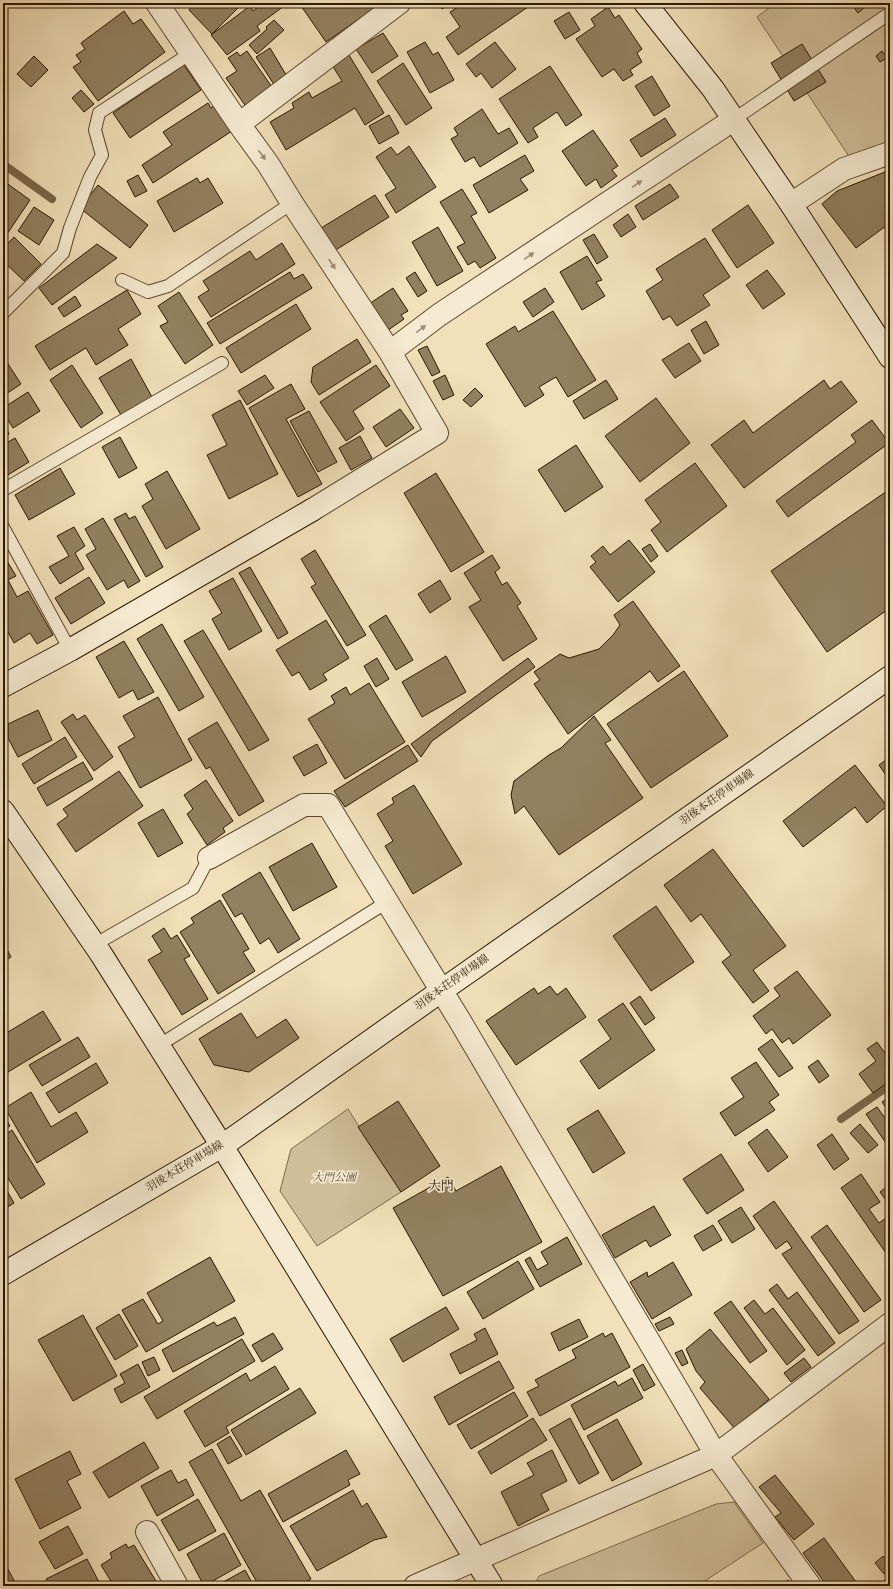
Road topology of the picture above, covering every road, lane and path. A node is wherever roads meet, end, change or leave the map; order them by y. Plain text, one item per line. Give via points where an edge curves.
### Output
1 (157, 3) edge
2 (399, 3) edge
3 (645, 3) edge
4 (890, 13) edge
5 (191, 53) junction
6 (733, 120) junction
7 (239, 124) junction
8 (890, 153) edge
9 (292, 203) junction
10 (790, 204) junction
11 (122, 280) dead end
12 (3, 313) edge
13 (390, 352) junction
14 (890, 357) edge
15 (222, 363) dead end
16 (3, 490) edge
17 (3, 527) edge
18 (70, 650) junction
19 (890, 677) edge
20 (3, 686) edge
21 (3, 811) edge
22 (209, 858) joint
23 (387, 902) junction
24 (94, 945) junction
25 (441, 990) junction
26 (158, 1046) junction
27 (222, 1146) junction
28 (5, 1270) edge
29 (890, 1324) edge
30 (716, 1455) junction
31 (146, 1532) dead end
32 (476, 1560) junction
33 (177, 1586) edge
34 (415, 1586) edge
35 (492, 1586) edge
36 (810, 1586) edge

1 - 5 street
2 - 7 street
3 - 6 street via 713,89
4 - 6 lane
5 - 7 street
5 - 12 lane via 99,113 95,130 102,155 90,177 63,252
6 - 10 street
13 -> 6 street via 439,315
7 -> 9 street
8 - 10 street via 844,168
9 - 11 lane via 168,286 148,292
9 -> 13 street
10 - 14 street
13 - 18 street via 437,433 312,510
15 - 16 lane
17 - 18 lane
18 - 20 street
19 - 25 street, 羽後本荘停車場線
21 - 24 street
22 - 23 street via 304,805 328,805
22 - 24 lane via 193,888
23 - 25 street
23 - 26 lane
24 - 26 street
25 - 27 street, 羽後本荘停車場線
25 - 30 street
26 - 27 street
27 - 28 street, 羽後本荘停車場線
27 - 32 street
29 - 30 street
30 - 32 street
30 - 36 street
31 - 33 street
32 - 34 street
32 - 35 street

